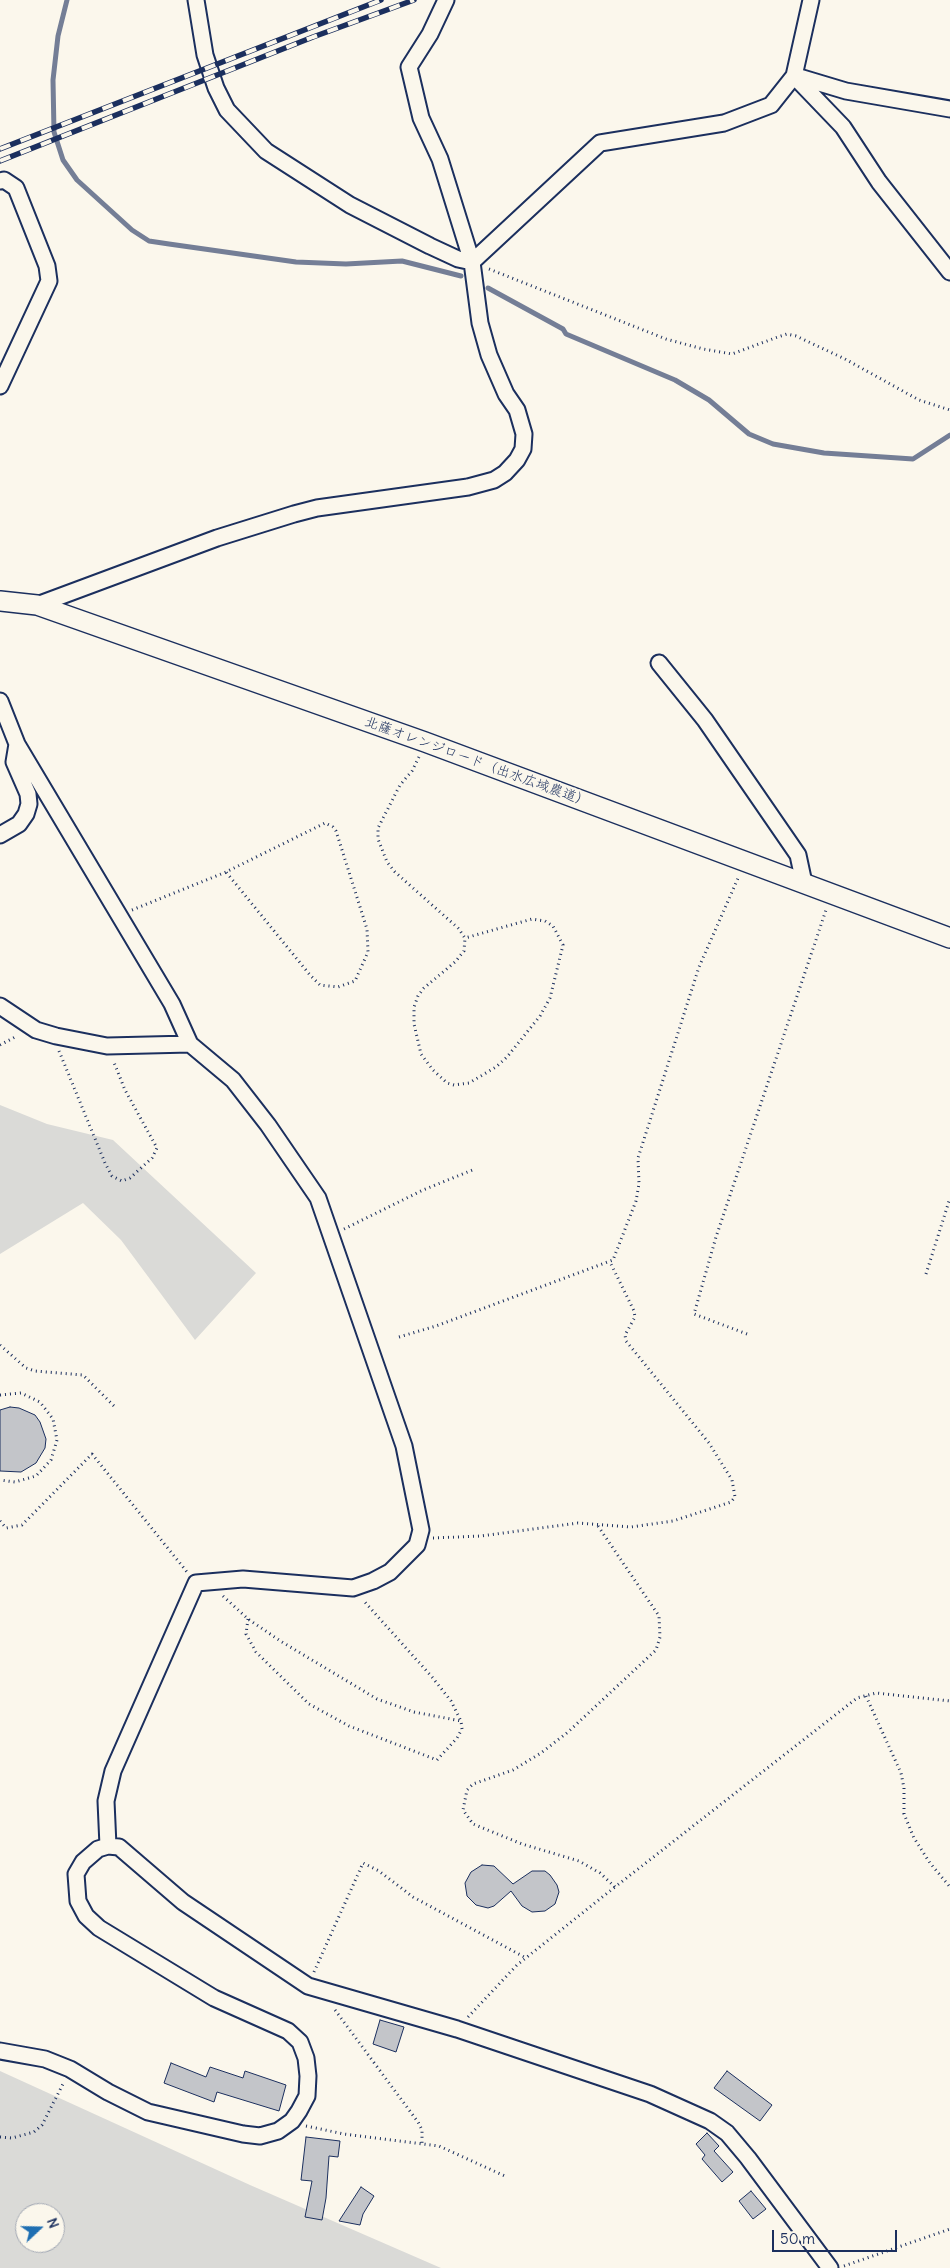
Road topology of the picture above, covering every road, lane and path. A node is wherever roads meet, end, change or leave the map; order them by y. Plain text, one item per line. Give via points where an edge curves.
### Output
1 (196, 0) edge
2 (446, 0) edge
3 (811, 0) edge
4 (794, 76) junction
5 (950, 109) edge
6 (0, 181) edge
7 (472, 262) junction
8 (950, 272) edge
9 (0, 386) edge
10 (950, 410) edge
11 (0, 601) edge
12 (37, 605) junction
13 (659, 663) dead end
14 (0, 701) edge
15 (425, 742) junction
16 (17, 744) junction
17 (0, 835) edge
18 (745, 861) junction
19 (226, 872) junction
20 (804, 884) junction
21 (831, 894) junction
22 (120, 915) junction
23 (465, 938) junction
24 (950, 938) edge
25 (0, 1006) edge
26 (52, 1035) junction
27 (190, 1044) junction
28 (107, 1046) junction
29 (476, 1169) dead end
30 (950, 1198) edge
31 (332, 1234) junction
32 (610, 1262) junction
33 (926, 1274) dead end
34 (747, 1334) dead end
35 (399, 1336) dead end
36 (0, 1345) edge
37 (0, 1394) edge
38 (116, 1408) dead end
39 (0, 1480) edge
40 (0, 1521) edge
41 (598, 1526) junction
42 (418, 1539) junction
43 (203, 1582) junction
44 (352, 1588) junction
45 (248, 1619) junction
46 (866, 1696) junction
47 (950, 1701) edge
48 (461, 1721) junction
49 (108, 1846) junction
50 (615, 1887) junction
51 (950, 1887) edge
52 (526, 1958) junction
53 (308, 1986) junction
54 (326, 1991) junction
55 (458, 2028) junction
56 (0, 2051) edge
57 (70, 2069) junction
58 (292, 2121) junction
59 (0, 2136) edge
60 (422, 2144) junction
61 (506, 2177) dead end
62 (950, 2229) edge
63 (835, 2268) edge

1 - 7 street via 205,54 216,88 227,110 260,145 350,205 430,246
2 - 7 street via 409,67 421,118 440,159
3 - 4 street
4 - 5 street via 846,90
4 - 7 street via 771,105 724,124 600,143
4 - 8 street via 843,127 878,182
6 - 9 street via 4,180 16,188 47,266 49,281
7 - 10 path via 666,339 703,349 732,354 787,334 796,336 918,400
7 - 12 street via 480,322 489,355 506,394 517,410 524,434 523,449 505,473 494,480 468,487 294,514 218,538
11 - 12 street, 北薩オレンジロード（出水広域農道）
12 - 15 street, 北薩オレンジロード（出水広域農道）
13 - 20 street via 705,720 798,855
14 - 16 street
15 - 18 street, 北薩オレンジロード（出水広域農道）
15 - 23 path via 378,828 378,839 394,872 458,928
16 - 17 street via 14,762 29,804 19,824
16 - 22 street
18 - 20 street, 北薩オレンジロード（出水広域農道）
18 - 32 path via 699,967 638,1158 636,1201
19 - 19 path via 323,824 333,827 367,929 368,952 354,981 338,987 320,984
19 - 22 path
20 - 21 street, 北薩オレンジロード（出水広域農道）
21 - 24 street, 北薩オレンジロード（出水広域農道）
21 - 34 path via 719,1228 694,1314
22 - 27 street via 172,1004
23 - 23 path via 464,951 424,988 414,1007 414,1024 421,1054 433,1070 454,1085 469,1083 496,1067 508,1057 540,1016 550,998 563,945 553,926 532,919
25 - 26 street via 36,1030
26 - 28 street
26 - 28 path via 105,1163 112,1176 122,1181 152,1158 158,1148 125,1090
27 - 28 street
27 - 31 street via 233,1080 268,1125 318,1198
29 - 31 path via 423,1190
30 - 33 path
31 - 42 street via 404,1446 421,1530
32 - 35 path via 436,1326
32 - 41 path via 634,1310 635,1317 625,1335 626,1341 709,1444 732,1480 735,1496 731,1502 712,1510 673,1521 631,1527
36 - 38 path via 21,1364 35,1371 83,1375
37 - 39 path via 21,1393 40,1402 53,1419 57,1440 51,1460 36,1476 16,1482
40 - 43 path via 6,1528 22,1525 92,1454
41 - 42 path via 578,1524 481,1536
41 - 50 path via 658,1616 660,1637 656,1650 568,1732 540,1753 513,1770 473,1784 466,1790 464,1810 473,1824 522,1844 579,1861 600,1873
42 - 44 street via 407,1556 390,1572
43 - 44 street via 243,1579
43 - 45 path
43 - 49 street via 113,1771 106,1801
44 - 48 path via 432,1677 451,1701
45 - 48 path via 377,1699 414,1712
45 - 48 path via 246,1634 256,1652 309,1704 349,1726 437,1760 457,1738 462,1729
46 - 47 path via 876,1693
46 - 50 path via 857,1698 804,1738
46 - 51 path via 901,1773 904,1814 914,1838
49 - 53 street via 119,1847 183,1902
49 - 58 street via 88,1857 76,1874 78,1901 86,1916 99,1928 214,1998 288,2031 300,2042 306,2058 307,2096
50 - 52 path
52 - 53 path via 412,1897 379,1871 363,1863
52 - 55 path
53 - 54 street
54 - 55 street
54 - 60 path via 335,2011 418,2122 422,2130
55 - 63 street via 650,2094 710,2121 727,2133
56 - 57 street via 45,2059
57 - 58 street via 148,2112 260,2136
57 - 59 path via 38,2128 24,2137
58 - 60 path via 344,2134
60 - 61 path via 455,2152
62 - 63 path

